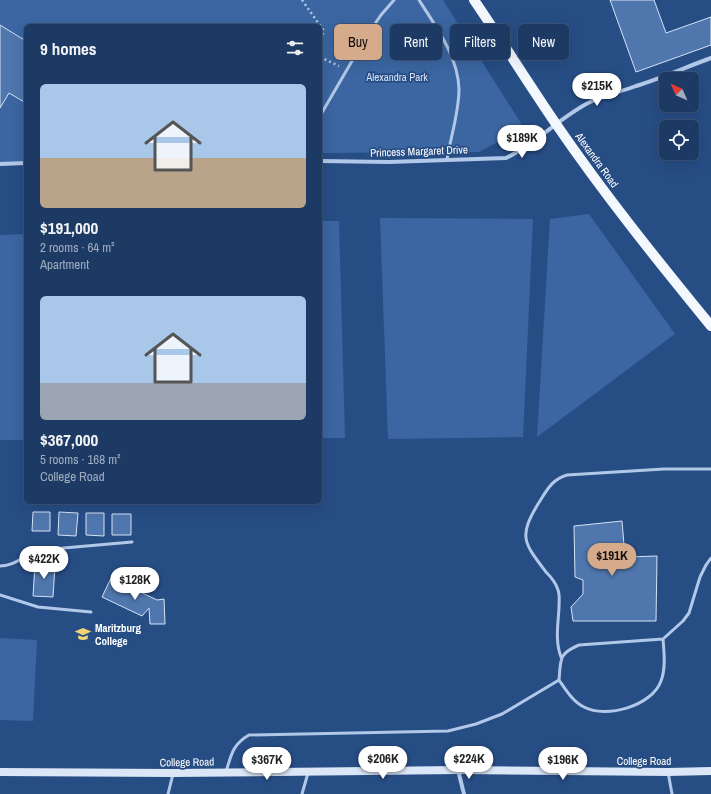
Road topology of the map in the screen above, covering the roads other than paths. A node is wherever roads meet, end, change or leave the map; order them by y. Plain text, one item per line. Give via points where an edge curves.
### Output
1 (394, 0) edge
2 (419, 0) edge
3 (474, 0) edge
4 (711, 58) edge
5 (322, 113) edge
6 (556, 124) junction
7 (447, 159) junction
8 (322, 161) edge
9 (24, 163) edge
10 (0, 164) edge
11 (711, 326) edge
12 (711, 469) edge
13 (132, 542) dead end
14 (711, 558) edge
15 (0, 566) edge
16 (0, 595) edge
17 (91, 612) dead end
18 (663, 639) junction
19 (561, 657) junction
20 (560, 680) junction
21 (458, 770) junction
22 (308, 771) junction
23 (711, 771) edge
24 (0, 772) edge
25 (226, 772) junction
26 (668, 772) junction
27 (173, 773) junction
28 (168, 794) edge
29 (302, 794) edge
30 (464, 794) edge
31 (672, 794) edge

1 - 5 lane via 381,15
2 - 7 lane via 450,53 459,89
3 - 6 main road, Alexandra Road
4 - 6 street, Princess Margaret Drive via 635,87 607,94 573,111
6 - 7 street, Princess Margaret Drive via 506,158
6 - 11 main road, Alexandra Road via 632,228
7 - 8 street, Princess Margaret Drive via 389,162
9 - 10 street
12 - 19 lane via 568,475 558,478 550,485 528,522 525,532 531,552 558,590 557,640
13 - 15 lane via 34,551 8,566
14 - 18 lane via 700,577 689,613 683,622
16 - 17 lane via 38,607
18 - 19 lane via 579,645 566,651
18 - 20 lane via 664,673 661,683 646,700 634,707 610,711 596,711 584,707 574,700
19 - 20 lane
20 - 25 lane via 502,714 448,731 249,735 235,747
21 - 22 street, College Road
21 - 26 street, College Road
21 - 30 street
22 - 25 street, College Road
22 - 29 lane
23 - 26 street, College Road
24 - 27 street, College Road
25 - 27 street, College Road
26 - 31 lane
27 - 28 lane

